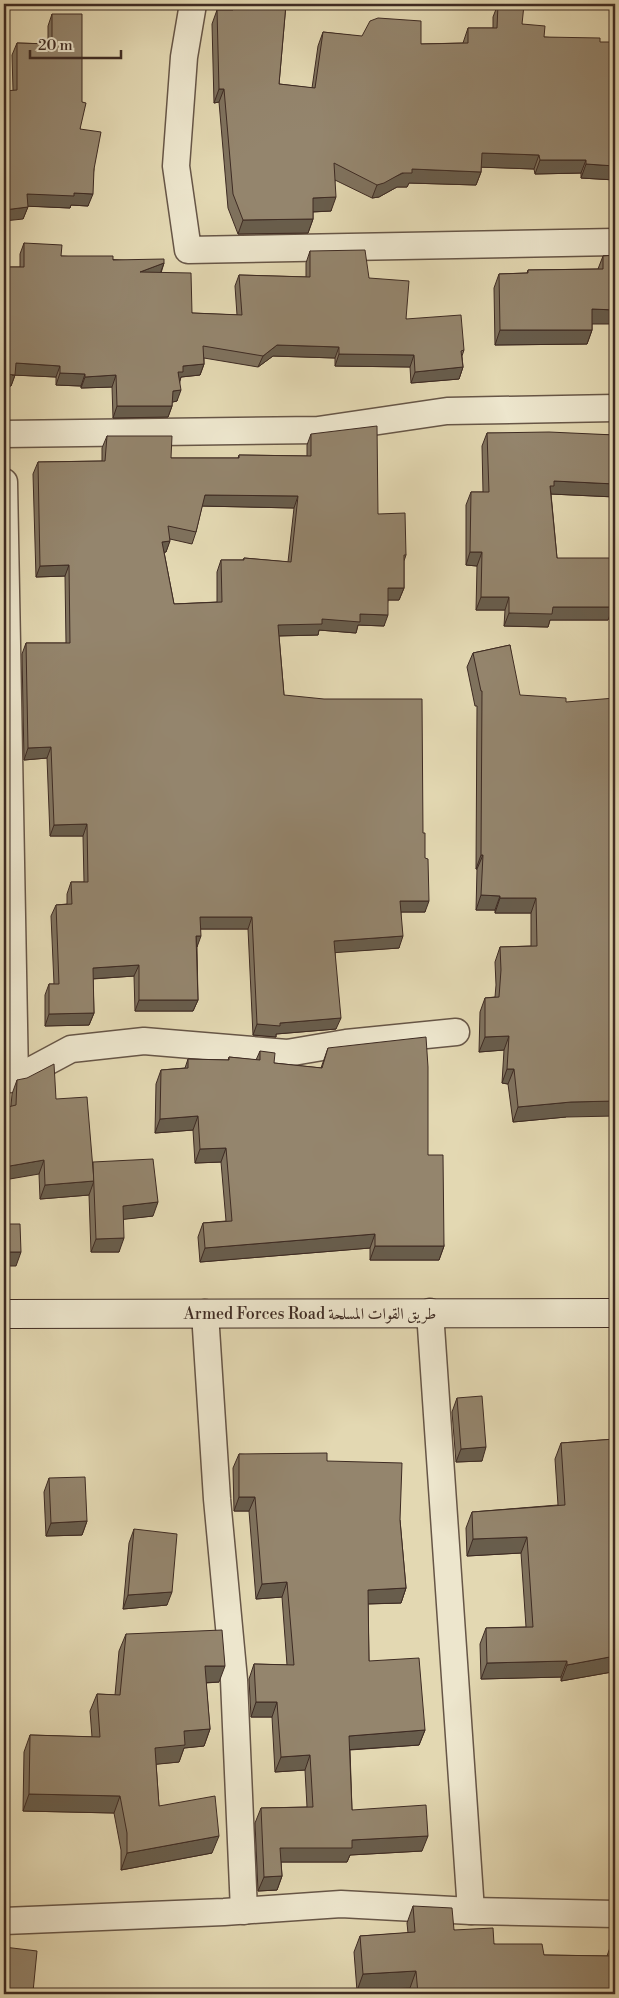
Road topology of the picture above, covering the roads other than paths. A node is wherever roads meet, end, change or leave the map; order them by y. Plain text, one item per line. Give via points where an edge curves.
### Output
1 (194, 4) edge
2 (615, 242) edge
3 (615, 408) edge
4 (4, 434) edge
5 (4, 482) edge
6 (456, 1032) dead end
7 (9, 1079) edge
8 (430, 1312) junction
9 (205, 1313) junction
10 (615, 1313) edge
11 (4, 1314) edge
12 (470, 1910) junction
13 (244, 1911) junction
14 (615, 1914) edge
15 (4, 1920) edge

1 - 2 street via 184,57 176,166 188,250
3 - 4 street via 447,411 318,430
5 - 7 street
6 - 7 street via 346,1043 287,1053 144,1041 71,1049
8 - 9 street, Armed Forces Road طريق القوات المسلحة
8 - 10 street, Armed Forces Road طريق القوات المسلحة
8 - 12 street
9 - 11 street, Armed Forces Road طريق القوات المسلحة
9 - 13 street via 217,1499 234,1680
12 - 13 street via 341,1904
12 - 14 street
13 - 15 street

